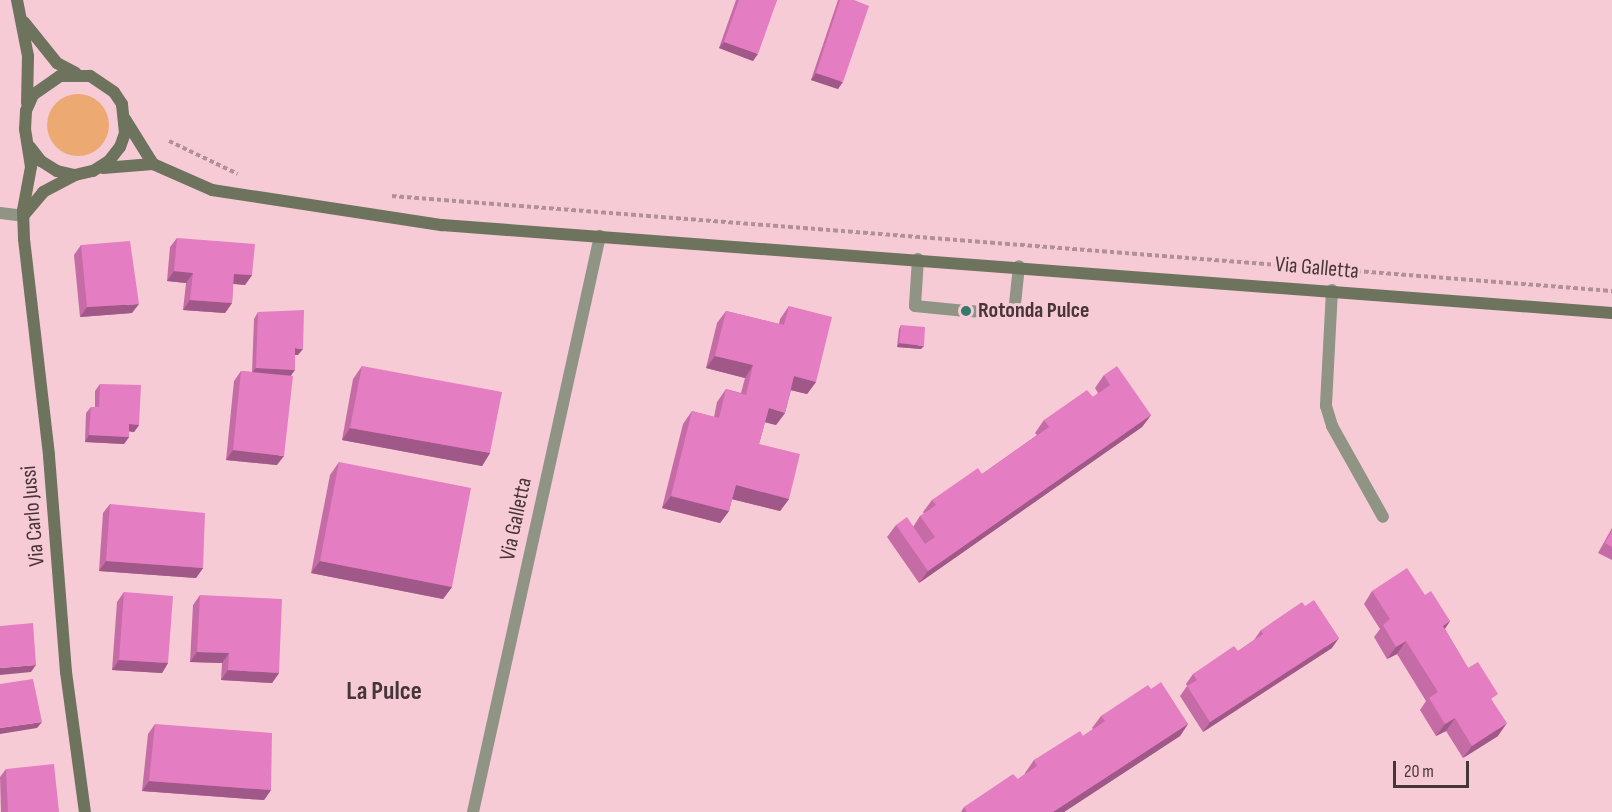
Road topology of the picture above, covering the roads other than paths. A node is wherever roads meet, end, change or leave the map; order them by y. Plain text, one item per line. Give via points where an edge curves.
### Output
1 (17, 0) edge
2 (21, 19) junction
3 (76, 73) junction
4 (26, 111) junction
5 (125, 119) junction
6 (30, 147) junction
7 (153, 164) junction
8 (93, 171) junction
9 (75, 174) junction
10 (0, 213) edge
11 (23, 216) junction
12 (600, 236) junction
13 (918, 259) junction
14 (1019, 266) junction
15 (1332, 290) junction
16 (1612, 314) edge
17 (1383, 517) dead end
18 (85, 812) edge
19 (473, 812) edge

1 - 2 street, Via Carlo Jussi
2 - 3 street, Via Carlo Jussi via 42,47
2 - 4 street, Via Carlo Jussi via 29,73
3 - 4 street via 45,83
3 - 5 street, Via Carlo Jussi via 97,79 114,92
4 - 6 street, Via Carlo Jussi via 24,129
5 - 7 street
5 - 8 street via 120,147 109,161
6 - 9 street via 41,161 57,171
6 - 11 street, Via Carlo Jussi via 30,183
7 - 8 street, Via Galletta via 115,164
7 - 12 street, Via Galletta via 212,190 309,207 442,225
8 - 9 street
9 - 11 street via 43,192
10 - 11 street
11 - 18 street, Via Carlo Jussi via 66,672
12 - 13 street, Via Galletta
12 - 19 street, Via Galletta
13 - 14 street, Via Galletta
13 - 14 street via 915,306 966,311 1014,313
14 - 15 street, Via Galletta
15 - 16 street, Via Galletta
15 - 17 street via 1326,406 1332,426

